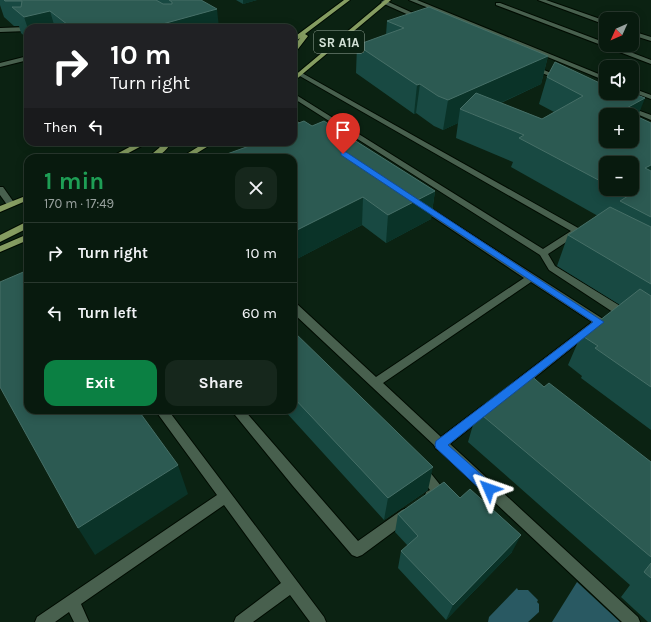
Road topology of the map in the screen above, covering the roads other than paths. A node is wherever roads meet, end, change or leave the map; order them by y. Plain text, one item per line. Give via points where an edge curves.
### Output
1 (347, 0) edge
2 (412, 0) edge
3 (541, 0) edge
4 (386, 1) edge
5 (498, 4) dead end
6 (428, 21) edge
7 (599, 21) edge
8 (315, 23) junction
9 (24, 29) edge
10 (0, 30) edge
11 (639, 35) edge
12 (297, 38) edge
13 (651, 39) edge
14 (599, 42) edge
15 (297, 47) edge
16 (625, 52) edge
17 (24, 59) edge
18 (651, 62) edge
19 (0, 65) edge
20 (528, 65) edge
21 (300, 74) junction
22 (599, 76) edge
23 (297, 77) edge
24 (564, 81) edge
25 (639, 93) edge
26 (297, 97) edge
27 (651, 97) edge
28 (622, 106) edge
29 (651, 118) edge
30 (297, 123) edge
31 (297, 134) edge
32 (137, 146) edge
33 (165, 146) edge
34 (204, 146) edge
35 (121, 154) edge
36 (156, 154) edge
37 (191, 154) edge
38 (0, 189) edge
39 (24, 199) edge
40 (415, 201) edge
41 (11, 204) junction
42 (0, 209) edge
43 (24, 226) edge
44 (0, 238) edge
45 (24, 239) edge
46 (0, 249) edge
47 (543, 253) junction
48 (532, 277) junction
49 (297, 311) edge
50 (631, 319) edge
51 (374, 383) junction
52 (507, 393) edge
53 (495, 402) edge
54 (165, 414) edge
55 (240, 414) edge
56 (440, 445) junction
57 (414, 463) edge
58 (225, 497) junction
59 (291, 585) junction
60 (72, 602) junction
61 (42, 622) edge
62 (82, 622) edge
63 (241, 622) edge
64 (318, 622) edge
65 (633, 622) edge

1 - 8 main road, SR A1A
2 - 22 street
3 - 7 street
4 - 6 street
4 - 21 main road, SR A1A
5 - 14 street
8 - 12 main road, SR A1A
8 - 15 main road
9 - 10 street
11 - 13 street
16 - 18 street
17 - 19 street
20 - 24 street
21 - 23 main road, SR A1A
21 - 47 street via 581,231
25 - 27 street
26 - 47 street
28 - 29 street
30 - 31 street via 307,130
32 - 35 main road
33 - 36 main road
34 - 37 main road
38 - 41 street
39 - 41 main road
40 - 48 street
41 - 42 main road
43 - 44 main road
45 - 46 main road
47 - 50 street via 552,268
48 - 51 street
48 - 52 street via 599,322
49 - 51 street
51 - 56 street
53 - 56 street
54 - 58 street
55 - 57 street via 357,550 439,490
56 - 65 street
58 - 59 street
58 - 60 street
59 - 63 street
59 - 64 street
60 - 61 street
60 - 62 street

